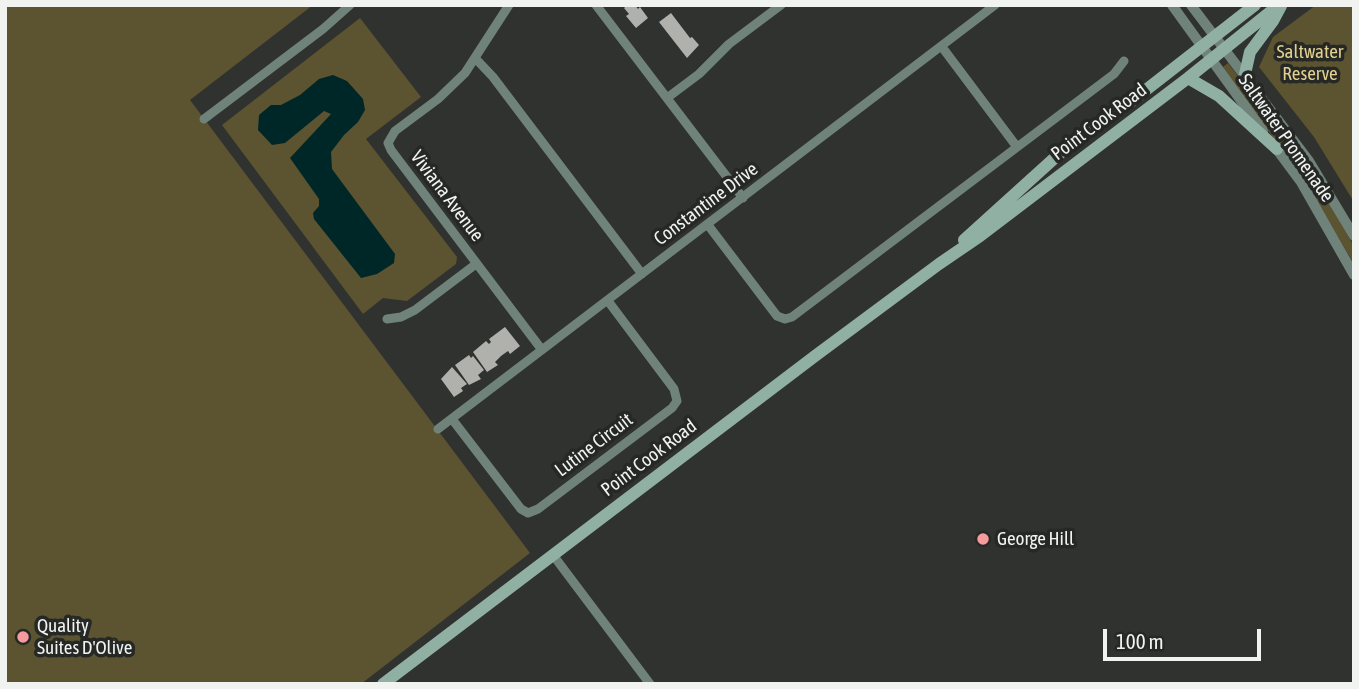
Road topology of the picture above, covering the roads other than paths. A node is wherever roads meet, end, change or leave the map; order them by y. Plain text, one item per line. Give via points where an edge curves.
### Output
1 (350, 5) edge
2 (509, 5) edge
3 (596, 5) edge
4 (781, 5) edge
5 (995, 5) edge
6 (1172, 5) edge
7 (1191, 5) edge
8 (1255, 5) edge
9 (1280, 5) edge
10 (1215, 35) junction
11 (1202, 46) junction
12 (942, 47) junction
13 (1224, 47) junction
14 (476, 59) junction
15 (1210, 59) junction
16 (1124, 61) dead end
17 (1245, 74) junction
18 (1188, 78) junction
19 (667, 98) junction
20 (204, 118) dead end
21 (1017, 147) junction
22 (1277, 149) junction
23 (743, 198) junction
24 (708, 225) junction
25 (1354, 236) edge
26 (476, 264) junction
27 (939, 264) junction
28 (642, 274) junction
29 (1354, 275) edge
30 (608, 301) junction
31 (387, 319) dead end
32 (542, 350) junction
33 (452, 419) junction
34 (438, 429) dead end
35 (552, 555) junction
36 (383, 684) edge
37 (650, 684) edge

1 - 20 street
2 - 14 street, Viviana Avenue
3 - 19 street
4 - 19 street
5 - 12 street, Constantine Drive
6 - 11 street, Saltwater Promenade
7 - 10 street, Saltwater Promenade
8 - 10 main road, Point Cook Road
9 - 13 main road, Point Cook Road
9 - 17 main road via 1250,52
10 - 11 main road, Point Cook Road
10 - 13 street, Saltwater Promenade
11 - 15 street, Saltwater Promenade
11 - 27 main road, Point Cook Road via 1069,145
12 - 21 street
12 - 23 street, Constantine Drive
13 - 15 main road, Point Cook Road
13 - 17 street, Saltwater Promenade
14 - 26 street, Viviana Avenue via 448,90 395,131 388,144
14 - 28 street
15 - 18 main road, Point Cook Road
15 - 22 street, Saltwater Promenade
16 - 21 street via 1114,74
17 - 25 street, Saltwater Promenade via 1309,161
18 - 22 main road via 1219,96
18 - 27 main road, Point Cook Road
19 - 23 street
21 - 24 street via 785,319 775,313
22 - 29 street, Saltwater Promenade
23 - 24 street, Constantine Drive
24 - 28 street, Constantine Drive
26 - 31 street via 415,310
26 - 32 street, Viviana Avenue
27 - 35 main road, Point Cook Road
28 - 30 street, Constantine Drive
30 - 32 street, Constantine Drive
30 - 33 street, Lutine Circuit via 674,389 677,401 560,493 536,511 523,510
32 - 33 street, Constantine Drive
33 - 34 street, Constantine Drive
35 - 36 main road, Point Cook Road
35 - 37 street

